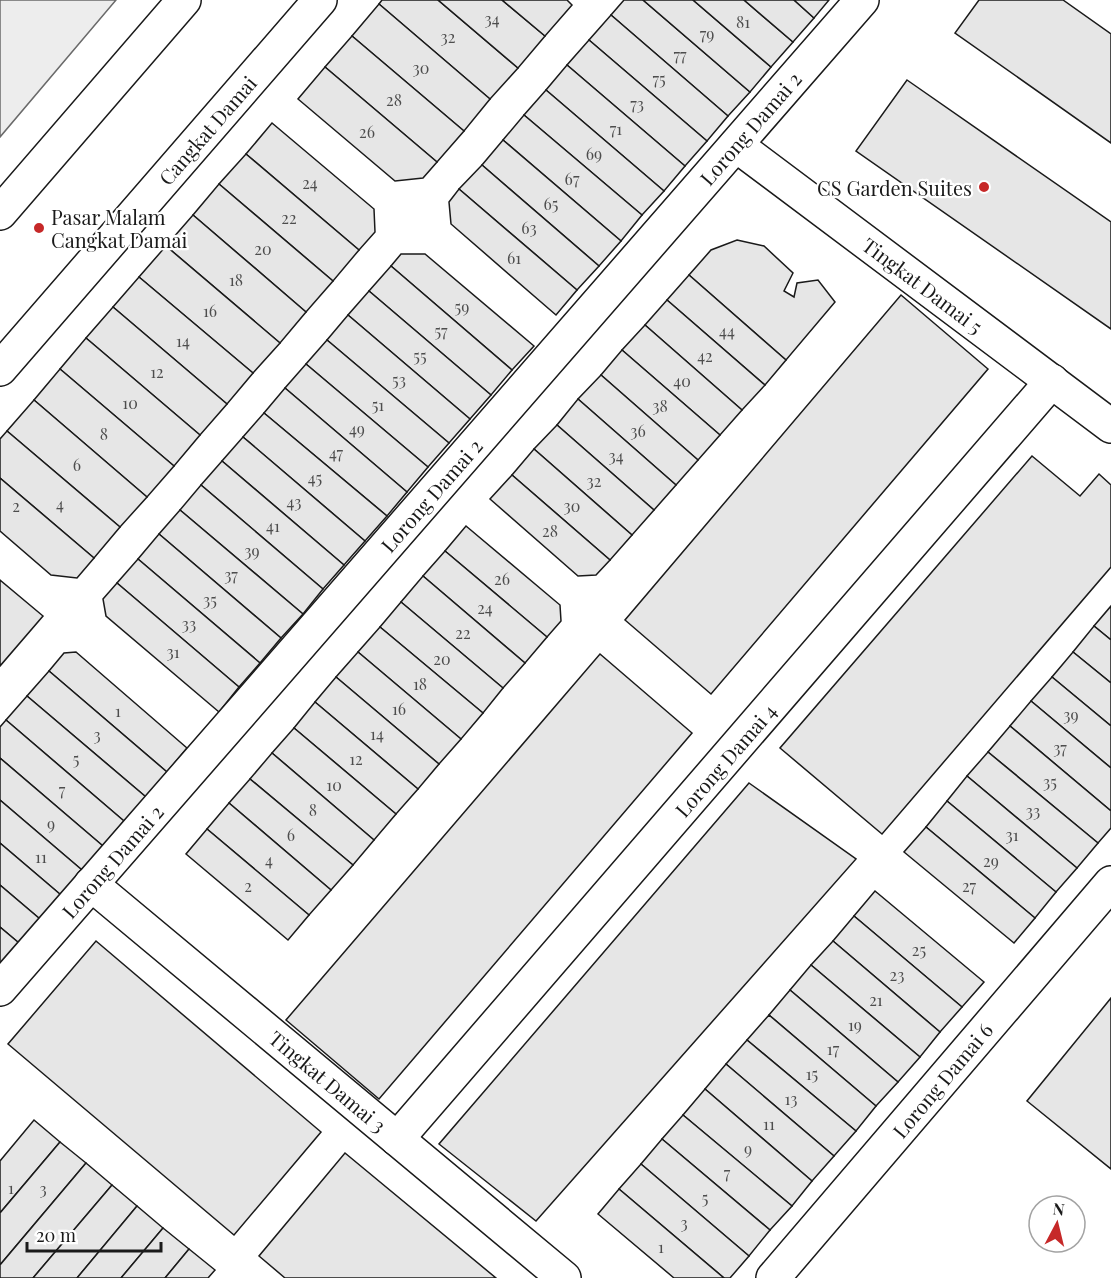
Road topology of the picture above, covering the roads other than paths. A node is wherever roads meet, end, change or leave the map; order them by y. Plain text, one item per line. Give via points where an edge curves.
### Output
1 (184, 0) edge
2 (320, 0) edge
3 (861, 0) edge
4 (736, 145) junction
5 (0, 213) edge
6 (0, 369) edge
7 (1052, 381) junction
8 (1111, 426) edge
9 (1111, 883) edge
10 (91, 884) junction
11 (0, 989) edge
12 (397, 1139) junction
13 (564, 1278) edge
14 (773, 1278) edge

1 - 5 street
2 - 6 street, Cangkat Damai
3 - 4 street, Lorong Damai 2
4 - 7 street, Tingkat Damai 5
4 - 10 street, Lorong Damai 2
7 - 8 street, Tingkat Damai 5
7 - 12 street, Lorong Damai 4
9 - 14 street, Lorong Damai 6
10 - 11 street, Lorong Damai 2
10 - 12 street, Tingkat Damai 3
12 - 13 street, Tingkat Damai 3

